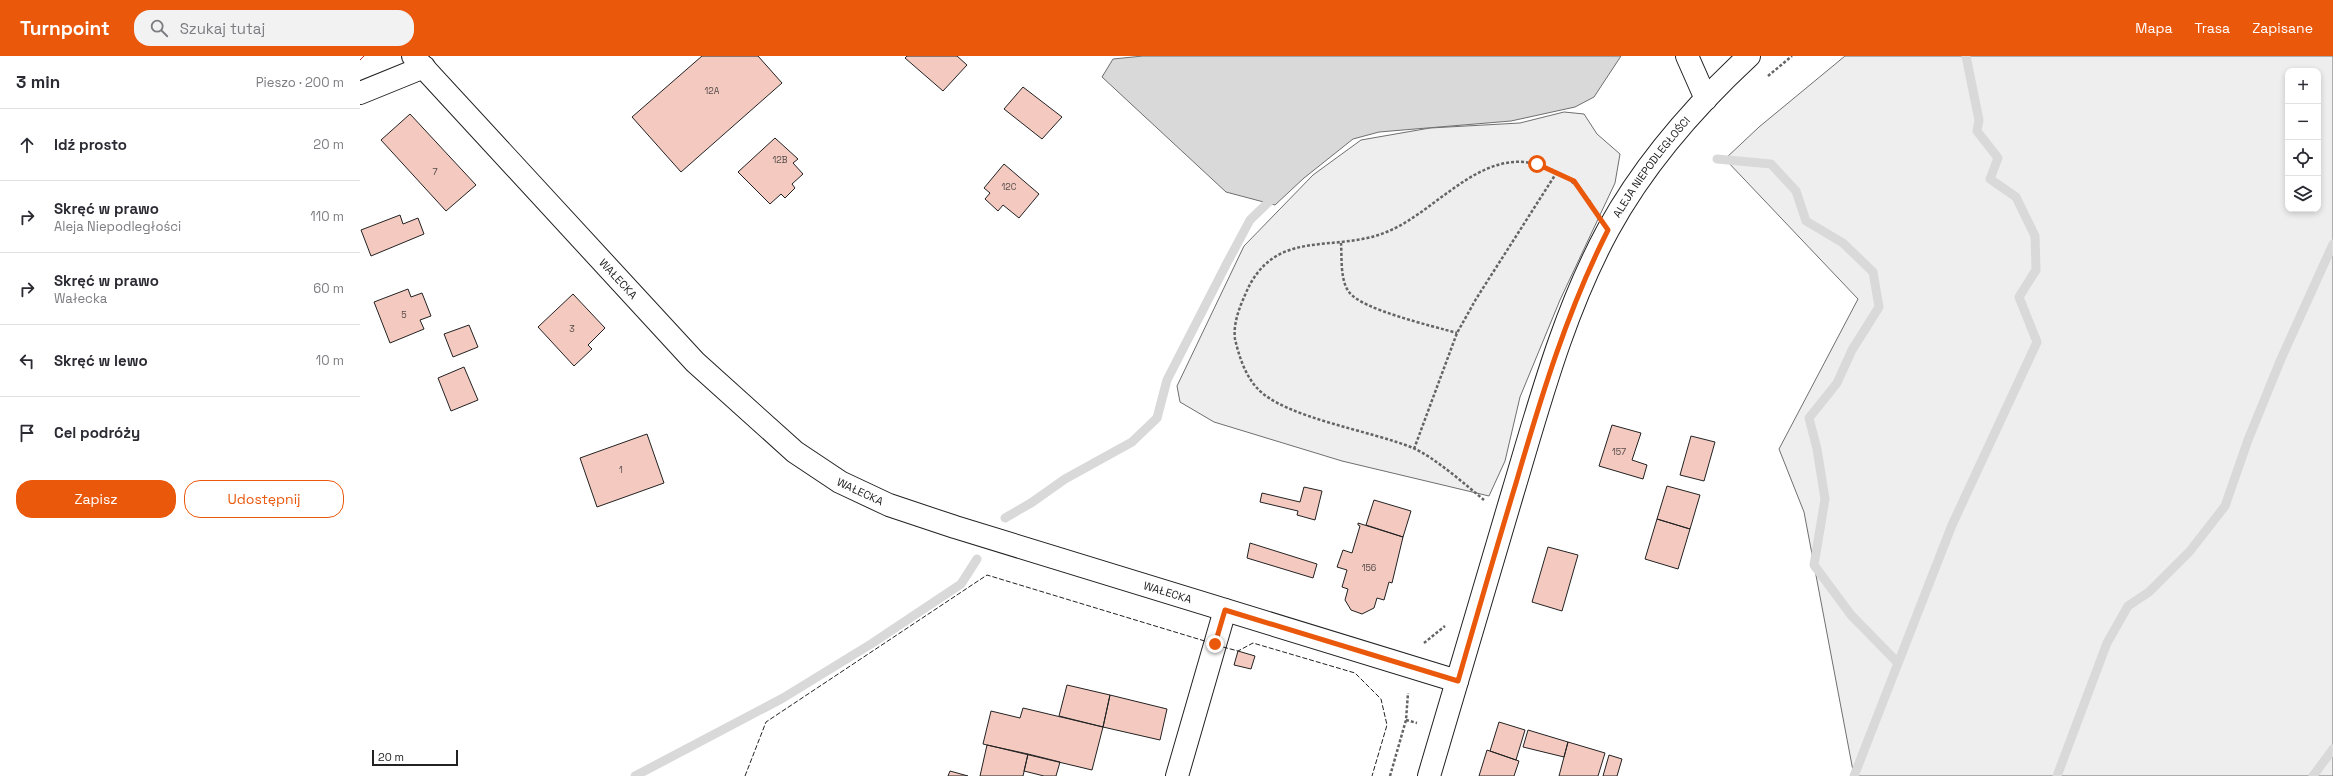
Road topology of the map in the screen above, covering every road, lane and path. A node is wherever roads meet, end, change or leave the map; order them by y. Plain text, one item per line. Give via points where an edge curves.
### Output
1 (1687, 56) edge
2 (1749, 56) edge
3 (1792, 56) edge
4 (418, 62) edge
5 (1765, 79) dead end
6 (360, 93) edge
7 (1706, 99) junction
8 (1557, 172) junction
9 (1608, 230) junction
10 (1340, 243) junction
11 (1457, 333) junction
12 (1414, 448) junction
13 (1486, 501) dead end
14 (1225, 610) junction
15 (1458, 681) junction
16 (1177, 776) edge
17 (1429, 776) edge

1 - 7 street
2 - 7 street, ALEJA NIEPODLEGŁOŚCI
3 - 5 path
4 - 6 street
4 - 14 street, WAŁECKA via 695,362 794,452 840,482 888,505
7 - 9 street, ALEJA NIEPODLEGŁOŚCI via 1683,123 1656,158
8 - 9 path via 1574,181
8 - 10 path via 1537,164 1519,161 1495,165 1474,175 1409,221 1368,239
8 - 11 path
9 - 15 street, ALEJA NIEPODLEGŁOŚCI via 1582,284 1550,371
10 - 11 path via 1344,278 1349,292 1363,304
10 - 12 path via 1308,244 1283,252 1261,267 1248,286 1238,311 1235,337 1242,364 1257,388 1280,405
11 - 12 path
12 - 13 path
14 - 15 street, WAŁECKA
14 - 16 street
15 - 17 street, ALEJA NIEPODLEGŁOŚCI

